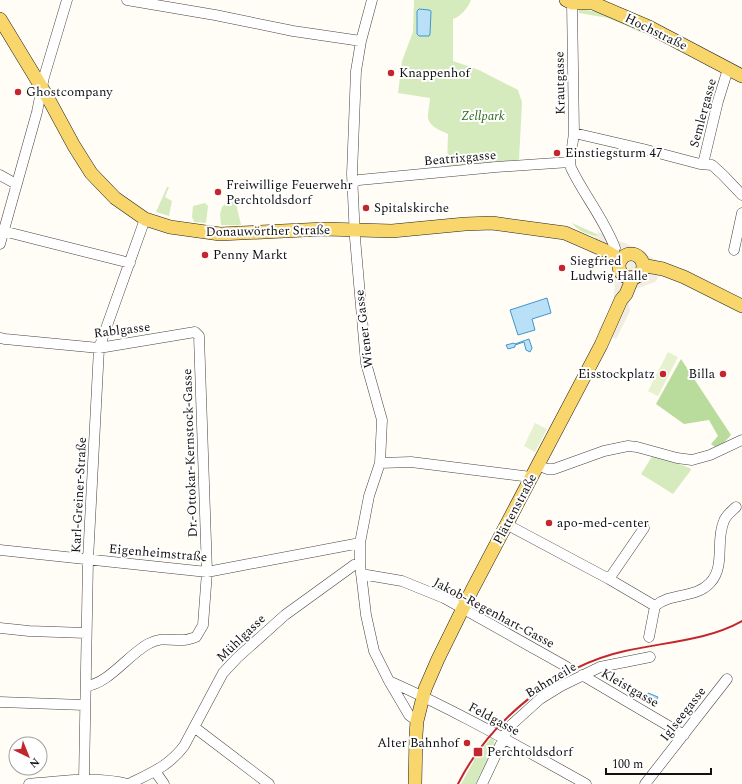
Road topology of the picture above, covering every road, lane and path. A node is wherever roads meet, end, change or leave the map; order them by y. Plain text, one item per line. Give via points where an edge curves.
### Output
1 (67, 0) edge
2 (127, 0) edge
3 (372, 0) edge
4 (607, 0) edge
5 (569, 1) edge
6 (593, 3) junction
7 (0, 19) edge
8 (361, 41) junction
9 (728, 69) junction
10 (742, 76) edge
11 (42, 89) junction
12 (52, 107) junction
13 (37, 112) junction
14 (574, 133) junction
15 (570, 162) junction
16 (703, 164) junction
17 (0, 175) edge
18 (352, 183) junction
19 (16, 184) junction
20 (742, 195) edge
21 (742, 213) edge
22 (145, 219) junction
23 (3, 231) junction
24 (354, 231) junction
25 (0, 244) edge
26 (734, 250) dead end
27 (621, 254) junction
28 (130, 263) junction
29 (635, 272) junction
30 (742, 306) edge
31 (198, 334) joint
32 (0, 338) edge
33 (99, 348) junction
34 (742, 440) edge
35 (380, 463) junction
36 (534, 471) junction
37 (736, 507) dead end
38 (506, 524) junction
39 (644, 528) dead end
40 (360, 543) junction
41 (0, 550) edge
42 (88, 560) junction
43 (361, 569) junction
44 (207, 572) junction
45 (609, 579) junction
46 (655, 606) junction
47 (462, 608) junction
48 (0, 628) edge
49 (86, 633) junction
50 (649, 637) dead end
51 (650, 657) dead end
52 (567, 667) dead end
53 (582, 675) junction
54 (727, 679) dead end
55 (389, 681) junction
56 (86, 686) junction
57 (423, 696) junction
58 (0, 702) edge
59 (84, 705) junction
60 (417, 721) junction
61 (194, 727) junction
62 (684, 735) junction
63 (503, 739) junction
64 (155, 771) junction
65 (84, 779) junction
66 (107, 783) edge
67 (29, 784) edge
68 (129, 784) edge
69 (164, 784) edge
70 (269, 784) edge
71 (416, 784) edge
72 (482, 784) edge
73 (586, 784) edge
74 (645, 784) edge

1 - 11 street
2 - 8 street
3 - 8 street, Wiener Gasse
4 - 6 main road
5 - 6 main road, Hochstraße
5 - 14 street, Krautgasse
6 - 9 main road, Hochstraße via 668,36
7 - 11 main road, Donauwörther Straße
8 - 18 street, Wiener Gasse via 356,71
9 - 10 main road, Hochstraße
9 - 16 street, Semlergasse
11 - 12 main road, Donauwörther Straße
11 - 13 street
12 - 13 street
12 - 22 main road, Donauwörther Straße via 91,173 115,198
13 - 19 street
14 - 15 street, Krautgasse
14 - 16 street
15 - 18 street, Beatrixgasse via 359,180
15 - 27 street
16 - 20 street via 712,165
17 - 19 street
18 - 24 street, Wiener Gasse
19 - 23 street
21 - 26 street
22 - 24 main road, Donauwörther Straße via 170,227 220,234 325,229
22 - 28 street, Karl-Greiner-Straße
23 - 25 street
23 - 28 street
24 - 27 main road, Donauwörther Straße via 392,232 492,223 552,230 606,251
24 - 35 street, Wiener Gasse via 366,363 382,420
27 - 29 main road, Plättenstraße via 619,267
27 - 29 main road, Donauwörther Straße via 637,255 641,259
28 - 33 street, Karl-Greiner-Straße
29 - 30 main road via 647,266 663,269
29 - 36 main road, Plättenstraße via 601,345
31 - 33 street, Rablgasse via 195,332
31 - 44 street, Dr.-Ottokar-Kernstock-Gasse
32 - 33 street, Rablgasse
33 - 42 street, Karl-Greiner-Straße
34 - 36 street via 710,455 692,460 628,446 604,451 554,469
35 - 36 street via 411,462
35 - 40 street, Wiener Gasse via 369,496
36 - 38 main road, Plättenstraße
37 - 46 street via 724,520 718,570 712,582 695,593 661,600
38 - 45 street
38 - 47 main road, Plättenstraße
39 - 45 street
40 - 43 street, Wiener Gasse
40 - 44 street, Eigenheimstraße
41 - 42 street, Eigenheimstraße
42 - 44 street, Eigenheimstraße
42 - 49 street, Karl-Greiner-Straße
43 - 47 street, Jakob-Regenhart-Gasse via 402,581
43 - 55 street, Wiener Gasse via 366,616 374,651
43 - 61 street, Mühlgasse via 354,565 285,615 237,658 223,673
44 - 56 street, Dr.-Ottokar-Kernstock-Gasse via 203,625 196,636 185,640 162,639 147,645 102,680
45 - 46 street
46 - 50 street
47 - 52 street, Jakob-Regenhart-Gasse
47 - 57 main road, Plättenstraße
48 - 49 street
49 - 56 street, Karl-Greiner-Straße
51 - 53 street, Bahnzeile via 600,668
53 - 62 street, Kleistgasse
53 - 63 street, Bahnzeile via 540,699 509,727
54 - 62 street, Iglseegasse
55 - 57 street, Feldgasse
55 - 60 street, Wiener Gasse via 409,715
56 - 59 street, Karl-Greiner-Straße
57 - 60 main road, Plättenstraße
57 - 63 street, Feldgasse
58 - 59 street
59 - 65 street, Karl-Greiner-Straße
60 - 71 main road
61 - 64 street, Mühlgasse via 174,758
61 - 70 street
62 - 74 street, Iglseegasse
63 - 72 street, Bahnzeile
63 - 73 street, Feldgasse
64 - 68 street, Mühlgasse
64 - 69 street
65 - 66 street
65 - 67 street
66 - 68 street via 118,781

